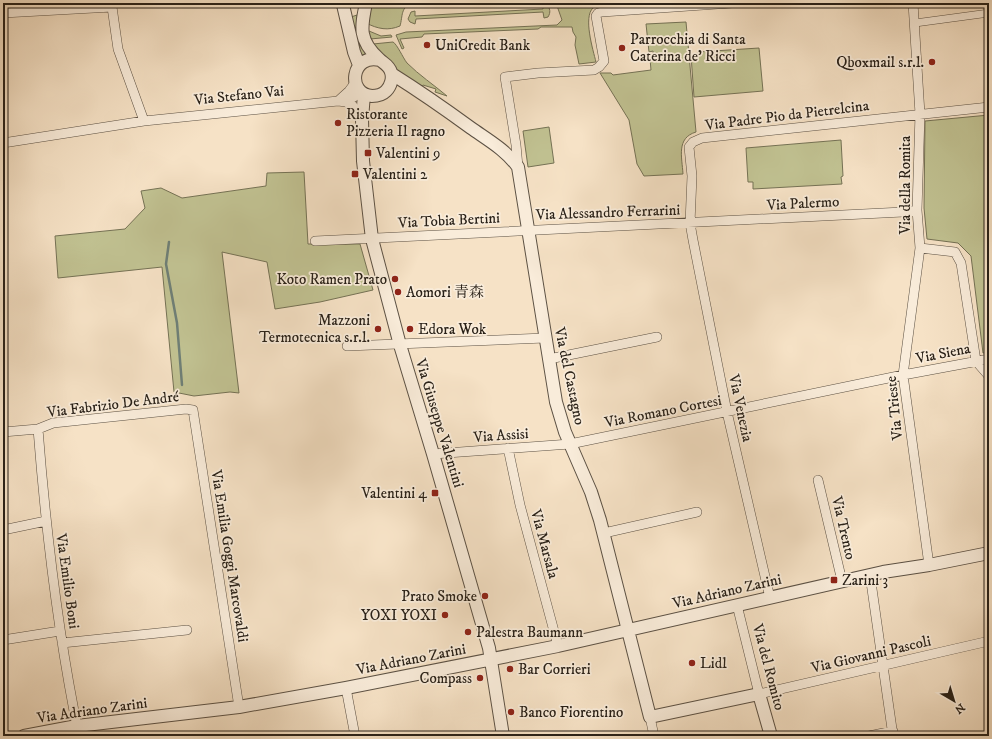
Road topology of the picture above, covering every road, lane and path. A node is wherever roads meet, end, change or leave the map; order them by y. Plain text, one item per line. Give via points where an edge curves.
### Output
1 (365, 3) edge
2 (732, 3) edge
3 (913, 3) edge
4 (342, 4) edge
5 (3, 13) edge
6 (989, 14) edge
7 (915, 23) junction
8 (380, 60) junction
9 (359, 65) junction
10 (392, 74) junction
11 (364, 91) junction
12 (342, 102) junction
13 (989, 107) edge
14 (920, 114) junction
15 (362, 117) junction
16 (144, 120) junction
17 (515, 135) junction
18 (3, 143) edge
19 (502, 150) junction
20 (518, 167) junction
21 (917, 210) junction
22 (690, 223) junction
23 (527, 230) junction
24 (372, 239) junction
25 (315, 241) dead end
26 (920, 248) junction
27 (657, 337) dead end
28 (545, 338) junction
29 (400, 345) junction
30 (348, 346) dead end
31 (549, 359) junction
32 (989, 359) edge
33 (976, 361) junction
34 (903, 375) junction
35 (989, 376) edge
36 (193, 410) joint
37 (728, 412) junction
38 (38, 429) junction
39 (3, 432) edge
40 (570, 444) junction
41 (508, 448) junction
42 (433, 454) junction
43 (818, 480) dead end
44 (697, 512) dead end
45 (46, 521) junction
46 (3, 530) edge
47 (604, 533) junction
48 (989, 553) edge
49 (929, 565) junction
50 (870, 575) junction
51 (842, 581) junction
52 (770, 598) junction
53 (737, 605) junction
54 (187, 630) dead end
55 (628, 630) junction
56 (60, 631) junction
57 (3, 640) edge
58 (989, 641) edge
59 (62, 643) junction
60 (558, 646) junction
61 (492, 659) junction
62 (882, 666) junction
63 (346, 688) junction
64 (759, 694) junction
65 (239, 707) junction
66 (989, 715) edge
67 (650, 717) junction
68 (989, 718) edge
69 (78, 731) edge
70 (893, 734) edge
71 (24, 736) edge
72 (355, 736) edge
73 (503, 736) edge
74 (654, 736) edge
75 (771, 736) edge
76 (869, 736) edge

1 - 4 street via 354,7
1 - 8 street via 362,34 371,52
2 - 17 street, Via del Castagno via 598,13 596,16 604,61 599,68 505,77
3 - 7 street, Via della Romita
4 - 9 street
5 - 16 street via 112,7 118,49
6 - 7 street
7 - 14 street, Via della Romita
8 - 9 street via 369,59
8 - 10 street via 390,68
9 - 11 street via 354,77
10 - 11 street via 390,86 380,95
10 - 19 street
11 - 12 street via 349,91
11 - 15 street, Via Giuseppe Valentini
12 - 15 street via 353,106
12 - 16 street, Via Stefano Vai
13 - 14 street, Via Padre Pio da Pietrelcina
14 - 21 street, Via della Romita
14 - 22 street, Via Padre Pio da Pietrelcina via 702,138 693,142 689,147 692,176
15 - 24 street, Via Giuseppe Valentini via 363,161
16 - 18 street, Via Stefano Vai
17 - 19 street
17 - 20 street, Via del Castagno
19 - 20 street
20 - 23 street, Via del Castagno
21 - 22 street, Via Palermo
21 - 26 street, Via della Romita
22 - 23 street, Via Alessandro Ferrarini
22 - 37 street, Via Venezia
23 - 24 street, Via Tobia Bertini
23 - 28 street, Via del Castagno
24 - 25 street, Via Tobia Bertini
24 - 29 street, Via Giuseppe Valentini
26 - 33 street, Via della Romita via 955,252 962,263
26 - 34 street, Via Trieste
27 - 31 street
28 - 29 street
28 - 31 street, Via del Castagno
29 - 30 street
29 - 42 street, Via Giuseppe Valentini
31 - 40 street, Via del Castagno via 556,402
32 - 33 street, Via Siena
33 - 34 street, Via Siena
33 - 35 street
34 - 37 street, Via Romano Cortesi
34 - 49 street, Via Trieste
36 - 38 street, Via Fabrizio De André via 53,423
36 - 65 street, Via Emilia Goggi Marcovaldi
37 - 40 street, Via Romano Cortesi
37 - 52 street, Via Venezia
38 - 39 street, Via Fabrizio De André
38 - 45 street, Via Emilio Boni
40 - 41 street, Via Assisi
40 - 47 street, Via del Castagno via 591,492
41 - 42 street, Via Assisi
41 - 60 street, Via Marsala via 520,505
42 - 61 street, Via Giuseppe Valentini
43 - 51 street, Via Trento
44 - 47 street
45 - 46 street
45 - 56 street, Via Emilio Boni
47 - 55 street, Via del Castagno
48 - 49 street, Via Adriano Zarini
49 - 50 street, Via Adriano Zarini
50 - 51 street, Via Adriano Zarini
50 - 62 street
51 - 52 street, Via Adriano Zarini
52 - 53 street, Via Adriano Zarini
53 - 55 street, Via Adriano Zarini
53 - 64 street, Via del Romito
54 - 59 street
55 - 60 street, Via Adriano Zarini
55 - 67 street, Via del Castagno
56 - 57 street
56 - 59 street, Via Emilio Boni
58 - 62 street, Via Giovanni Pascoli
59 - 69 street, Via Emilio Boni
60 - 61 street, Via Adriano Zarini
61 - 63 street, Via Adriano Zarini
61 - 73 street, Via Giuseppe Valentini
62 - 64 street, Via Giovanni Pascoli
62 - 70 street
63 - 65 street, Via Adriano Zarini
63 - 72 street
64 - 67 street
64 - 75 street, Via del Romito
65 - 69 street, Via Adriano Zarini
66 - 68 street
67 - 74 street
69 - 71 street, Via Adriano Zarini
70 - 76 street

